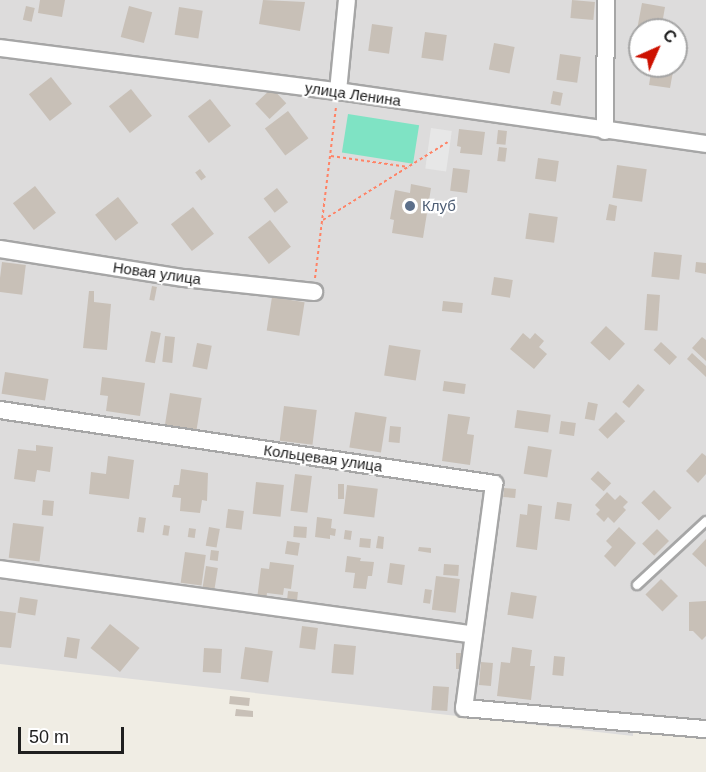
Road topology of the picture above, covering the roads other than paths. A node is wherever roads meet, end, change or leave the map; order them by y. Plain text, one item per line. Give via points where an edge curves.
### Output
1 (347, 0) edge
2 (606, 0) edge
3 (0, 48) edge
4 (338, 91) junction
5 (605, 131) junction
6 (706, 144) edge
7 (0, 249) edge
8 (314, 292) road end
9 (0, 410) edge
10 (706, 521) edge
11 (0, 568) edge
12 (637, 585) dead end
13 (473, 635) junction
14 (706, 729) edge

1 - 4 street
2 - 5 street
3 - 4 street, улица Ленина
4 - 5 street, улица Ленина
5 - 6 street, улица Ленина
7 - 8 street, Новая улица via 184,278
9 - 13 street, Кольцевая улица via 494,484
10 - 12 lane
11 - 13 street
13 - 14 street, Кольцевая улица via 464,708

